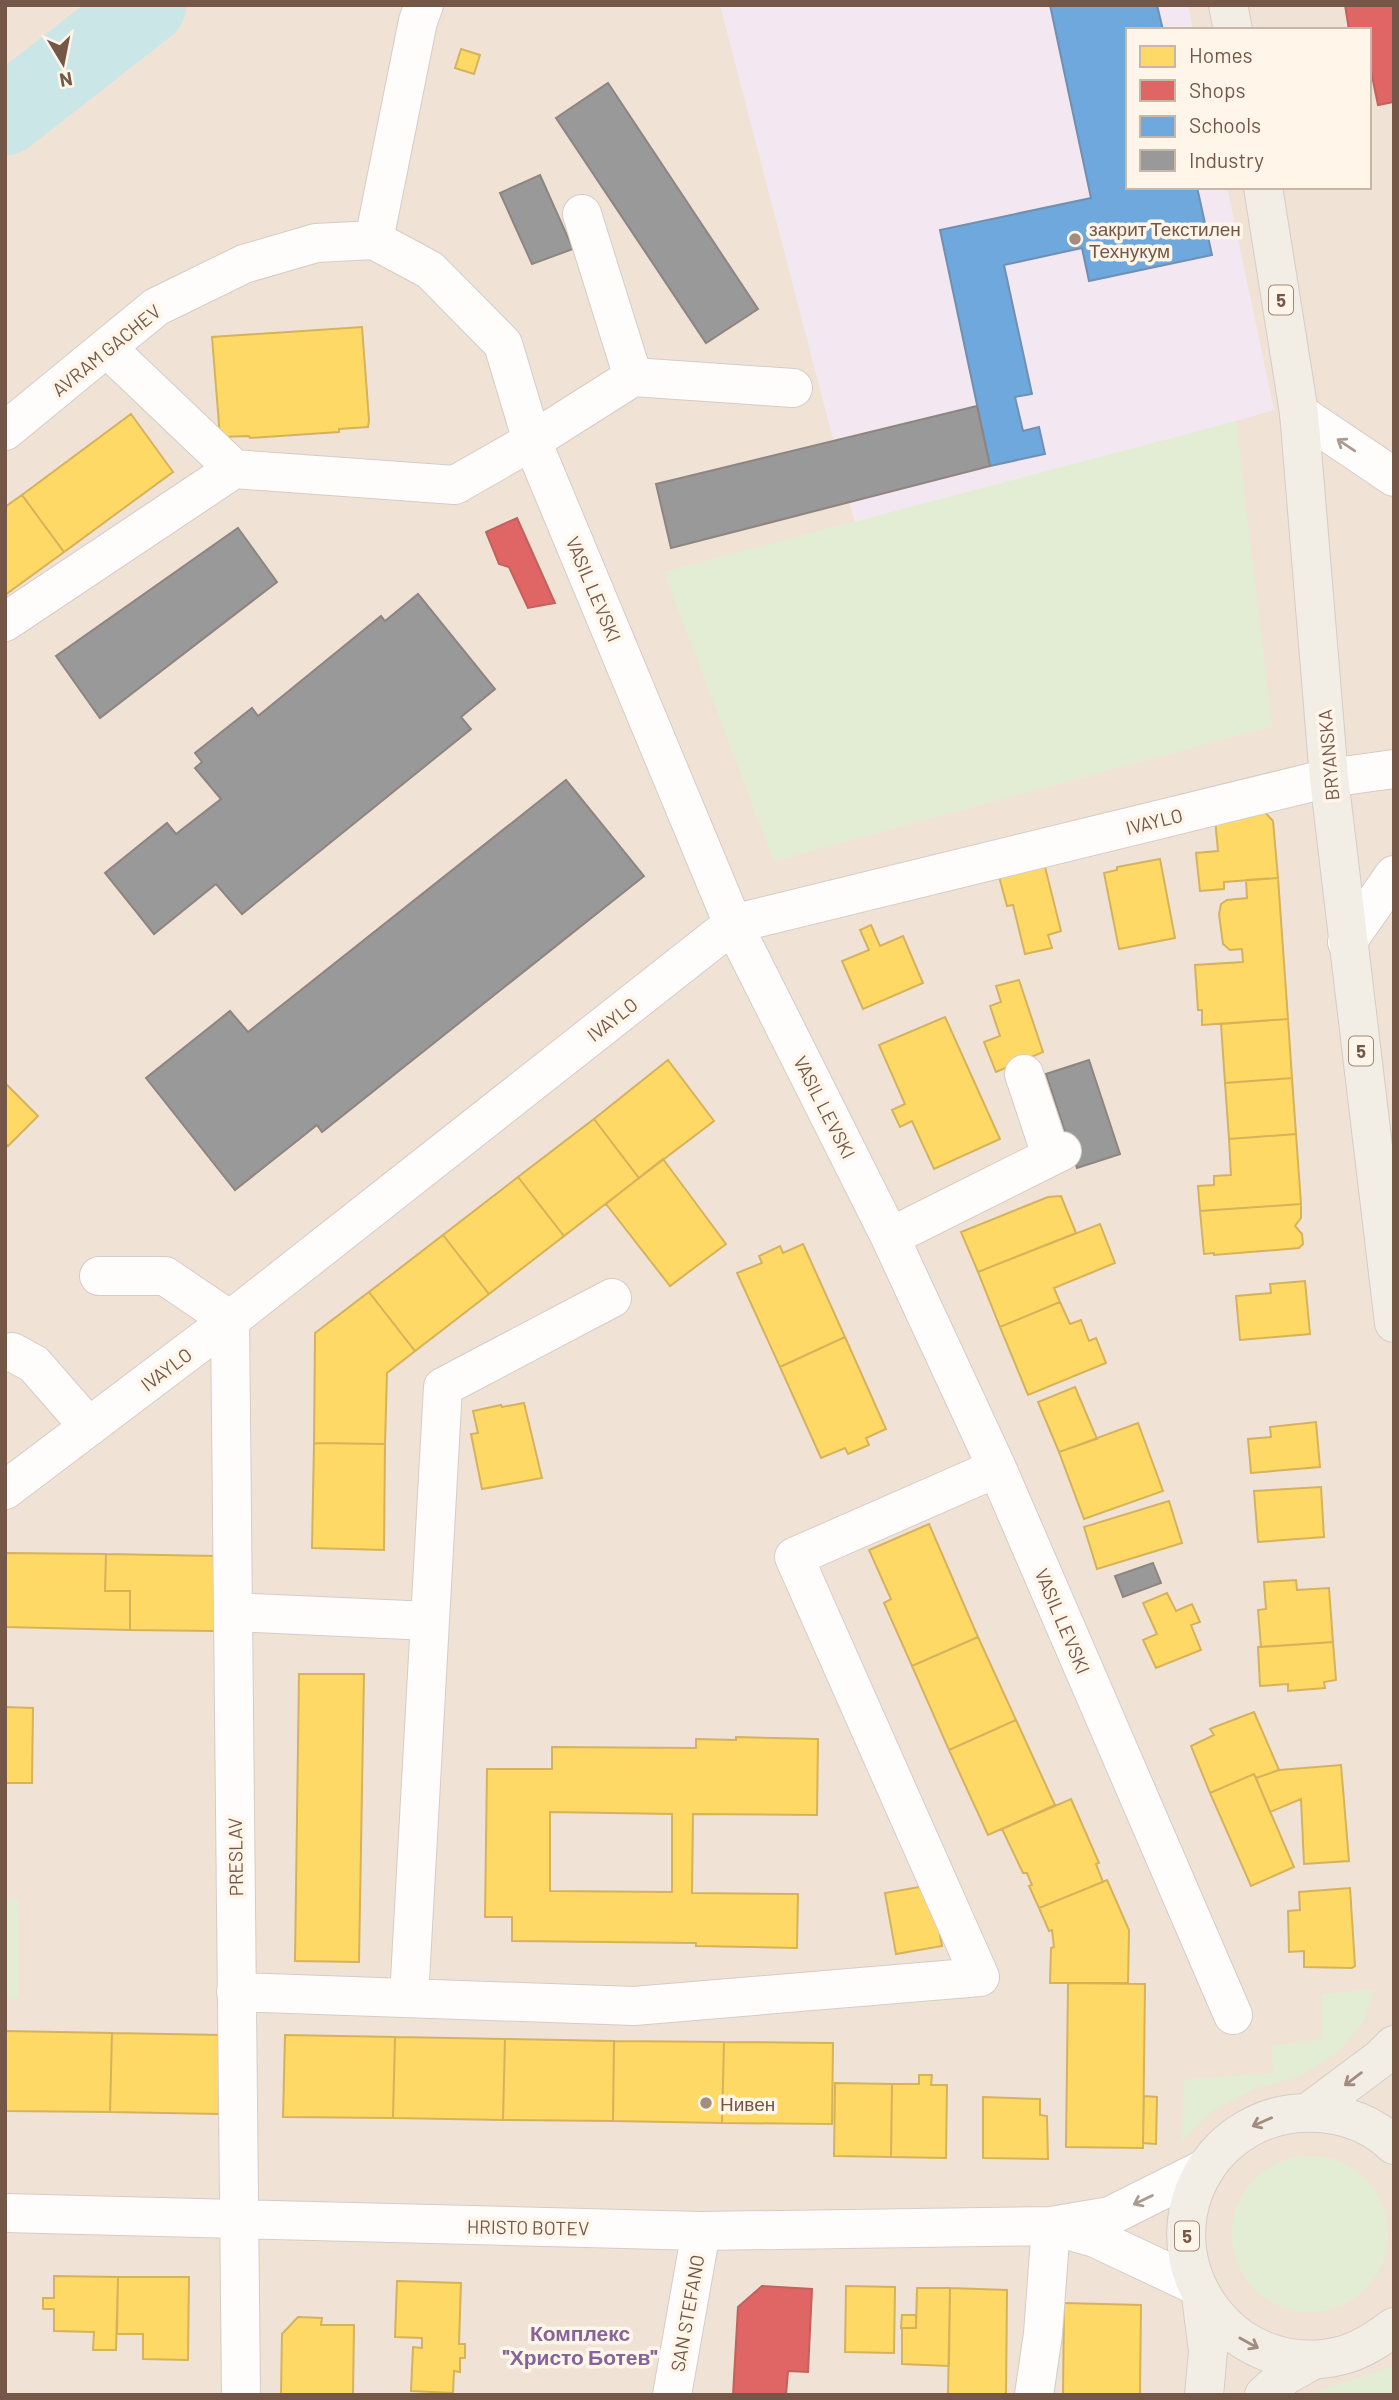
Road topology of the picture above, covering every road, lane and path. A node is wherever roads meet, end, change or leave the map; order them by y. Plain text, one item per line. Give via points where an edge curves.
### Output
1 (424, 5) edge
2 (1228, 5) edge
3 (1233, 28) edge
4 (1263, 189) edge
5 (582, 214) dead end
6 (374, 240) junction
7 (108, 349) junction
8 (633, 377) junction
9 (793, 388) dead end
10 (1299, 413) junction
11 (5, 431) edge
12 (532, 441) junction
13 (234, 469) junction
14 (1394, 478) edge
15 (5, 622) edge
16 (1394, 769) edge
17 (1329, 778) junction
18 (1394, 875) edge
19 (733, 924) junction
20 (1347, 942) junction
21 (1024, 1074) dead end
22 (890, 1237) junction
23 (99, 1276) dead end
24 (612, 1298) dead end
25 (230, 1320) junction
26 (1394, 1323) edge
27 (5, 1353) edge
28 (89, 1427) junction
29 (997, 1468) junction
30 (5, 1490) edge
31 (233, 1612) junction
32 (429, 1621) junction
33 (236, 1993) junction
34 (409, 1998) junction
35 (1233, 2015) dead end
36 (1394, 2045) edge
37 (1311, 2111) junction
38 (1394, 2144) edge
39 (1204, 2169) junction
40 (5, 2213) edge
41 (239, 2220) junction
42 (1051, 2226) junction
43 (701, 2231) junction
44 (1198, 2290) junction
45 (1394, 2327) edge
46 (1313, 2360) junction
47 (241, 2395) edge
48 (672, 2395) edge
49 (1034, 2395) edge
50 (1204, 2395) edge
51 (1265, 2395) edge

1 - 6 street
2 - 3 main road
4 - 10 main road, BRYANSKA / 5
5 - 8 street
6 - 7 street, AVRAM GACHEV via 316,243 244,264 156,307
6 - 12 street, VASIL LEVSKI via 430,270 503,344
7 - 11 street, AVRAM GACHEV
7 - 13 street
8 - 9 street
8 - 12 street
14 -> 10 street
10 - 17 main road, BRYANSKA / 5
12 - 13 street via 455,485
12 - 19 street, VASIL LEVSKI
13 - 15 street
16 - 17 street, IVAYLO
17 - 19 street, IVAYLO
17 - 20 main road, BRYANSKA / 5
18 - 20 street
19 - 22 street, VASIL LEVSKI
19 - 25 street, IVAYLO
20 - 26 main road, BRYANSKA / 5
21 - 22 street via 1056,1153
22 - 29 street, VASIL LEVSKI
23 - 25 street via 164,1276
24 - 32 street via 443,1387
25 - 28 street, IVAYLO
25 - 31 street, PRESLAV
27 - 28 street via 34,1364
28 - 30 street, IVAYLO
29 - 34 street via 794,1557 980,1977 634,2006
29 - 35 street, VASIL LEVSKI
31 - 32 street
31 - 33 street, PRESLAV
32 - 34 street
33 - 34 street
33 - 41 street, PRESLAV
36 -> 37 main road, 5
37 - 38 main road, 5 via 1364,2124
37 -> 39 main road, 5 via 1276,2116 1244,2130
39 -> 42 street, HRISTO BOTEV via 1110,2216
39 - 44 main road, 5 via 1189,2206 1186,2246
40 - 41 street, HRISTO BOTEV
41 - 43 street, HRISTO BOTEV
41 - 47 street, PRESLAV
42 - 43 street, HRISTO BOTEV
42 - 44 street, HRISTO BOTEV via 1095,2238
42 - 49 street
43 - 48 street, SAN STEFANO
44 -> 46 main road, 5 via 1237,2337 1286,2357
44 - 50 main road, 5 via 1208,2351
45 - 46 main road, 5 via 1373,2343 1344,2355
46 - 51 main road, 5 via 1285,2376

